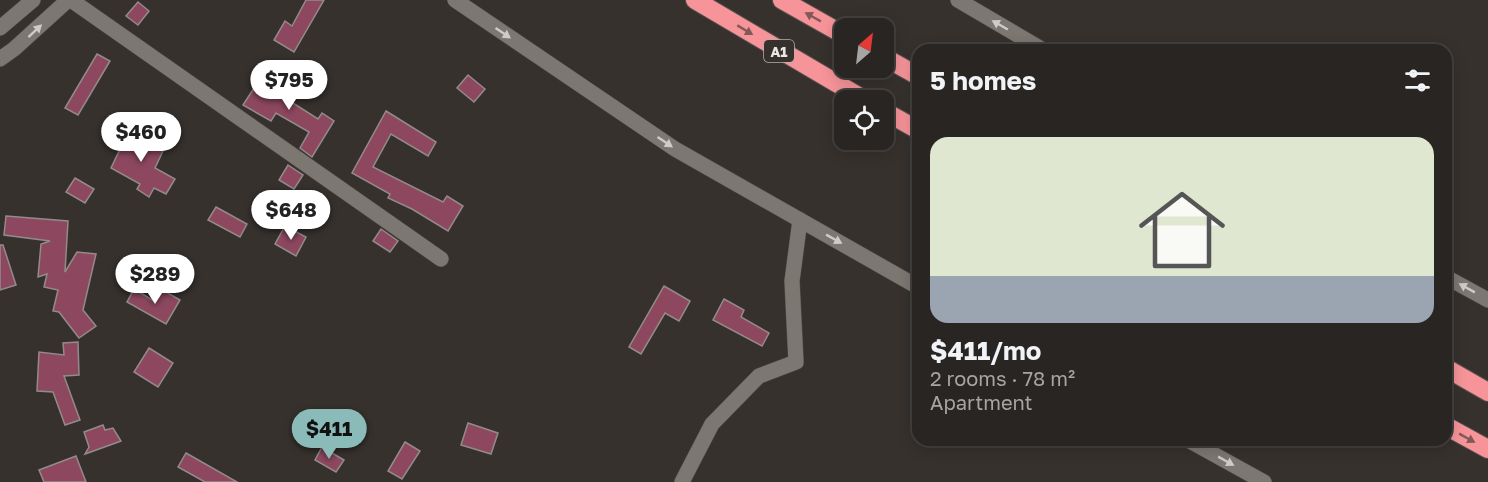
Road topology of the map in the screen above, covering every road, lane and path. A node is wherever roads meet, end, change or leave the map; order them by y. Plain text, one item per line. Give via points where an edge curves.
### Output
1 (33, 0) edge
2 (69, 0) edge
3 (455, 0) edge
4 (695, 0) edge
5 (783, 0) edge
6 (958, 0) edge
7 (0, 28) edge
8 (834, 29) edge
9 (1033, 44) edge
10 (0, 59) edge
11 (894, 63) edge
12 (912, 73) edge
13 (849, 90) edge
14 (894, 117) edge
15 (912, 127) edge
16 (800, 220) junction
17 (441, 260) dead end
18 (1452, 280) edge
19 (912, 284) edge
20 (1488, 300) edge
21 (1452, 371) edge
22 (1488, 392) edge
23 (1452, 429) edge
24 (1199, 446) edge
25 (1488, 449) edge
26 (682, 482) edge
27 (1264, 482) edge

1 - 7 street
10 -> 2 street
2 - 17 street
3 -> 16 street via 675,150
4 -> 13 highway, A1
8 -> 5 highway
9 -> 6 street
11 - 12 highway
14 - 15 highway
16 -> 19 street
16 - 26 street via 792,281 796,362 759,376 712,424
20 -> 18 street
21 - 22 highway
23 -> 25 highway
24 -> 27 street

